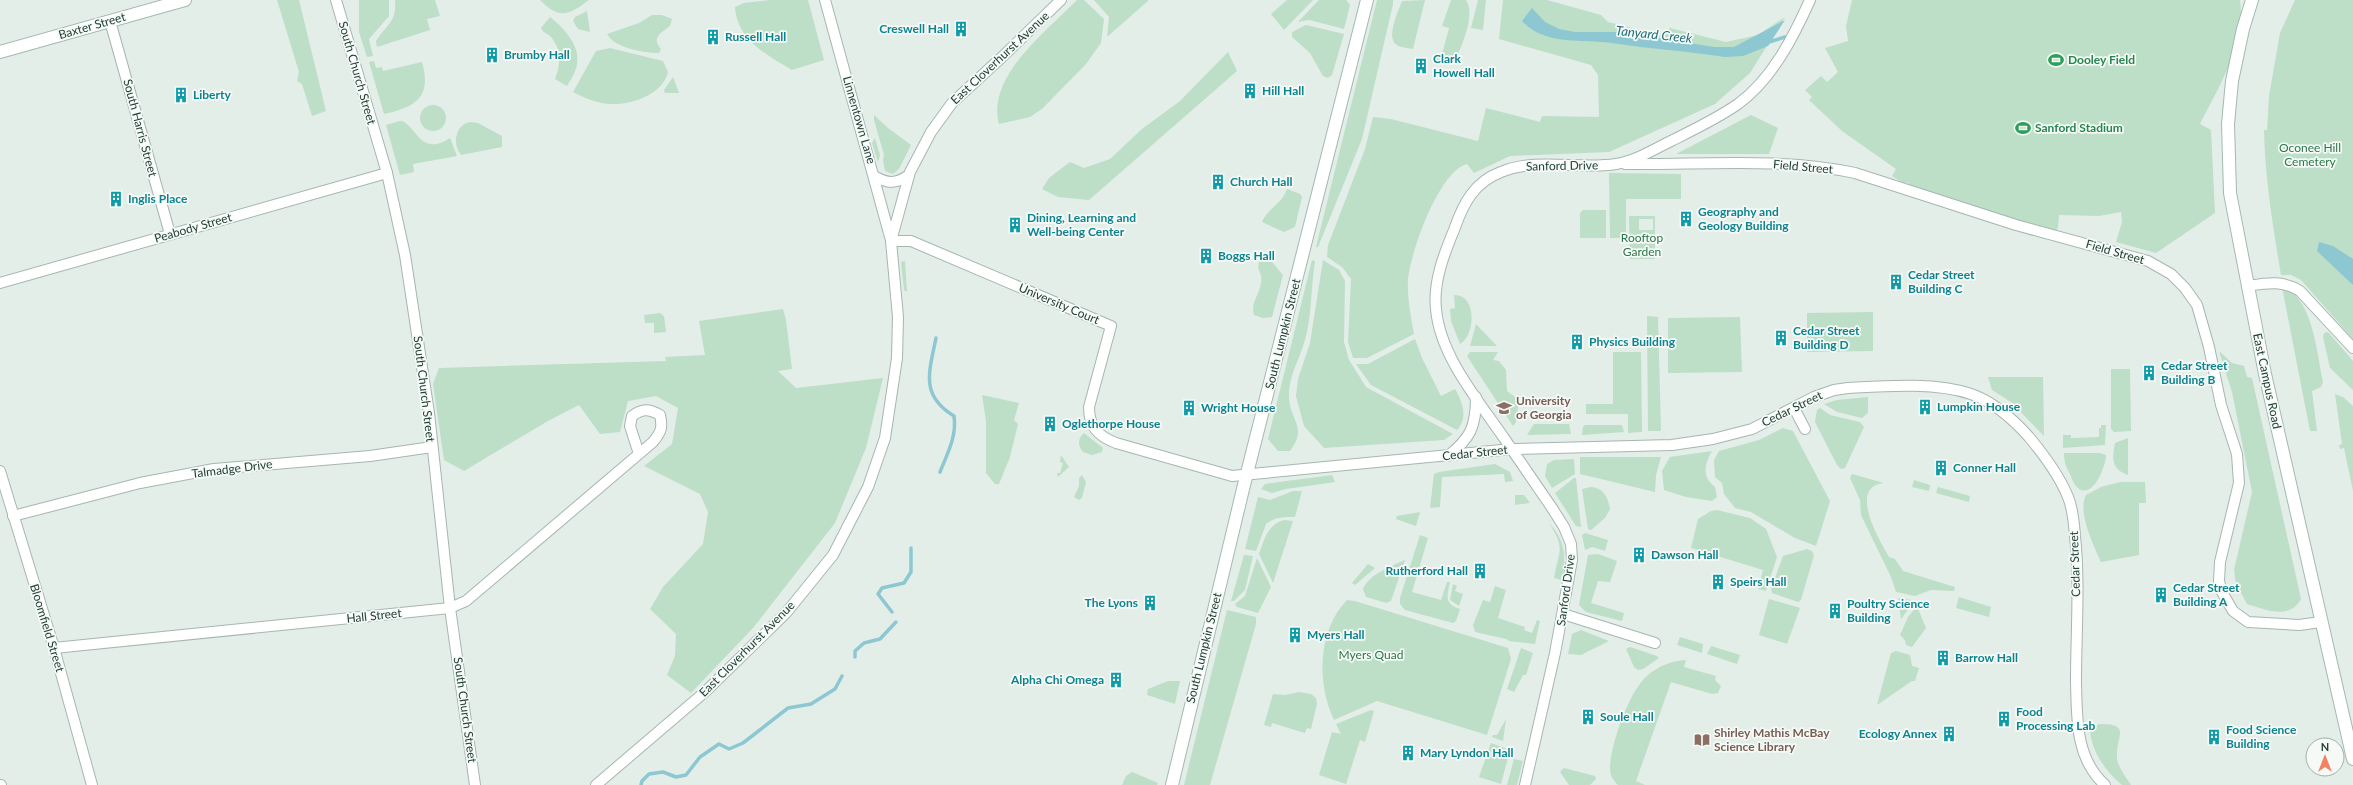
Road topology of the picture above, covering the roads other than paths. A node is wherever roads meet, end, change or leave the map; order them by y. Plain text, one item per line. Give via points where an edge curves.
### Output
1 (185, 0) edge
2 (336, 0) edge
3 (825, 0) edge
4 (1061, 0) edge
5 (1367, 0) edge
6 (1810, 0) edge
7 (2252, 0) edge
8 (110, 21) junction
9 (0, 52) edge
10 (1617, 164) junction
11 (387, 173) junction
12 (909, 175) junction
13 (874, 176) junction
14 (170, 234) junction
15 (891, 241) junction
16 (0, 284) edge
17 (2247, 286) junction
18 (2353, 348) edge
19 (1476, 396) junction
20 (1794, 408) junction
21 (1805, 429) dead end
22 (432, 447) junction
23 (1512, 449) junction
24 (639, 454) dead end
25 (1448, 456) junction
26 (0, 471) edge
27 (1247, 476) junction
28 (13, 516) junction
29 (450, 608) junction
30 (1563, 614) junction
31 (2321, 622) junction
32 (1655, 643) dead end
33 (54, 648) junction
34 (2353, 758) edge
35 (92, 785) edge
36 (475, 785) edge
37 (596, 785) edge
38 (1172, 785) edge
39 (1525, 785) edge
40 (2105, 785) edge

1 - 8 main road, Baxter Street
2 - 11 street, South Church Street
3 - 13 street, Linnentown Lane
4 - 12 street, East Cloverhurst Avenue via 952,103 923,144
5 - 27 main road, South Lumpkin Street
6 - 10 street, Sanford Drive via 1778,60 1760,83 1739,103 1706,123
7 - 17 main road, East Campus Road via 2236,59 2228,124 2230,193
8 - 9 main road, Baxter Street
8 - 14 street, South Harris Street
10 - 19 street, Sanford Drive via 1530,166 1502,171 1479,184 1462,208 1441,266 1435,307 1446,345
10 - 31 street, Field Street via 1784,164 1855,173 2016,225 2148,261 2171,274 2185,288 2196,305 2236,454 2239,483 2220,562 2219,581 2222,592 2234,611 2248,622 2272,625
11 - 14 street, Peabody Street
11 - 22 street, South Church Street via 405,255
12 - 13 street via 899,182 892,183
12 - 15 street, East Cloverhurst Avenue
13 - 15 street, Linnentown Lane
14 - 16 street, Peabody Street
15 - 27 street, University Court via 911,241 1111,326 1089,408 1092,427 1116,443 1232,476
15 - 37 street, East Cloverhurst Avenue via 898,317 897,358 885,438 868,487 833,555 769,630 706,691
17 - 18 street via 2278,283 2295,288
17 - 31 main road, East Campus Road
19 - 23 street, Sanford Drive
19 - 25 street via 1475,418 1470,434
20 - 21 street
20 - 23 street, Cedar Street via 1752,429 1713,440 1672,445
20 - 40 street, Cedar Street via 1814,397 1841,389 1941,388 1971,394 1993,404 2016,423 2038,448 2060,479 2069,499 2077,575 2077,729 2086,759 2098,779
22 - 28 street, Talmadge Drive via 370,456 214,468 140,483
22 - 29 street, South Church Street
23 - 25 street, Cedar Street
23 - 30 street, Sanford Drive via 1564,527 1571,544 1572,560
24 - 29 street, Hall Street via 466,601
25 - 27 street, Cedar Street
26 - 28 street, Bloomfield Street
27 - 38 main road, South Lumpkin Street
28 - 33 street, Bloomfield Street
29 - 33 street, Hall Street
29 - 36 street, South Church Street
30 - 32 street
30 - 39 street, Sanford Drive
31 - 34 main road, East Campus Road
33 - 35 street, Bloomfield Street

